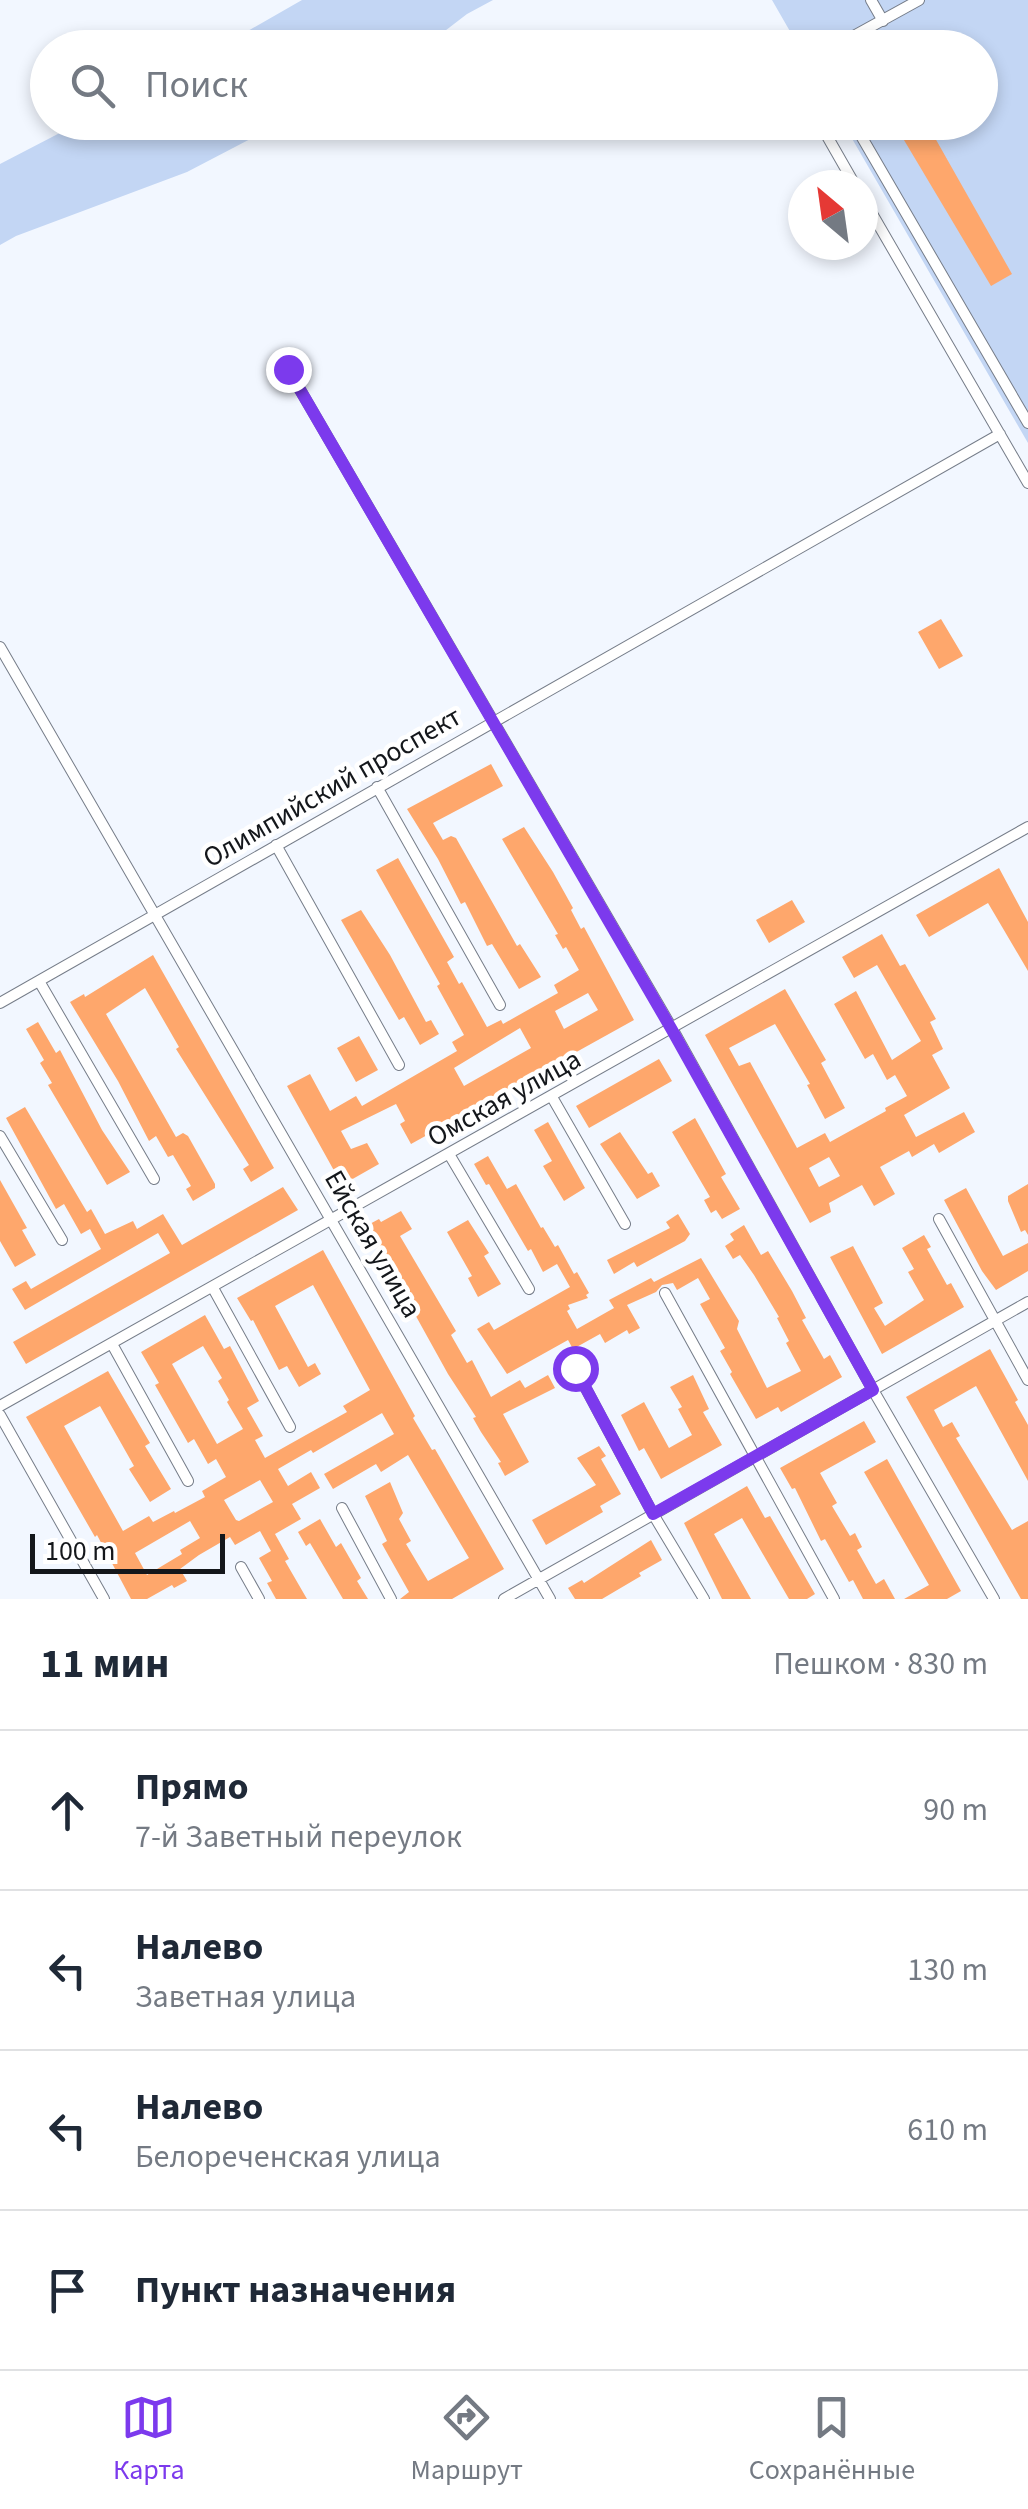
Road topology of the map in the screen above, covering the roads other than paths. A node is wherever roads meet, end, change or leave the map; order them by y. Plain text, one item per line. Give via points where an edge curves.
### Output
1 (871, 0) edge
2 (919, 0) edge
3 (883, 21) junction
4 (866, 30) edge
5 (829, 140) edge
6 (864, 140) edge
7 (846, 170) edge
8 (878, 224) edge
9 (288, 369) dead end
10 (1027, 420) edge
11 (1000, 434) junction
12 (1028, 484) edge
13 (0, 647) edge
14 (494, 721) junction
15 (377, 788) junction
16 (1028, 827) edge
17 (276, 845) junction
18 (154, 914) junction
19 (39, 981) junction
20 (0, 1003) edge
21 (500, 1005) dead end
22 (672, 1030) junction
23 (398, 1065) dead end
24 (552, 1097) junction
25 (0, 1136) edge
26 (450, 1154) junction
27 (154, 1179) dead end
28 (939, 1219) dead end
29 (334, 1221) junction
30 (625, 1224) dead end
31 (62, 1240) dead end
32 (213, 1288) junction
33 (529, 1290) dead end
34 (665, 1293) dead end
35 (1028, 1302) edge
36 (996, 1320) junction
37 (112, 1344) junction
38 (575, 1368) dead end
39 (1028, 1380) edge
40 (873, 1390) junction
41 (0, 1406) edge
42 (0, 1416) edge
43 (290, 1427) dead end
44 (754, 1456) junction
45 (188, 1481) dead end
46 (342, 1508) dead end
47 (653, 1514) junction
48 (241, 1566) dead end
49 (539, 1579) junction
50 (104, 1599) edge
51 (259, 1599) edge
52 (391, 1599) edge
53 (504, 1599) edge
54 (550, 1599) edge
55 (704, 1599) edge
56 (834, 1599) edge
57 (994, 1599) edge

1 - 3 street
2 - 3 street
3 - 4 street
5 - 7 street
6 - 10 street
8 - 11 street
9 - 14 street
11 - 12 street
11 - 14 street, Олимпийский проспект
13 - 18 street, Ейская улица
14 - 15 street, Олимпийский проспект
14 - 22 street
15 - 17 street, Олимпийский проспект
15 - 21 street
16 - 22 street, Омская улица
17 - 18 street, Олимпийский проспект
17 - 23 street
18 - 19 street, Олимпийский проспект
18 - 29 street, Ейская улица
19 - 20 street, Олимпийский проспект
19 - 27 street
22 - 24 street, Омская улица
22 - 40 street
24 - 26 street, Омская улица
24 - 30 street
25 - 31 street
26 - 29 street, Омская улица
26 - 33 street
28 - 36 street
29 - 32 street, Омская улица
29 - 49 street, Ейская улица
32 - 37 street, Омская улица
32 - 43 street
34 - 44 street
35 - 36 street
36 - 39 street
36 - 40 street
37 - 41 street, Омская улица
37 - 45 street
38 - 47 street
40 - 44 street
40 - 57 street
42 - 50 street
44 - 47 street
44 - 56 street
46 - 52 street
47 - 49 street
47 - 55 street
48 - 51 street
49 - 53 street
49 - 54 street, Ейская улица

